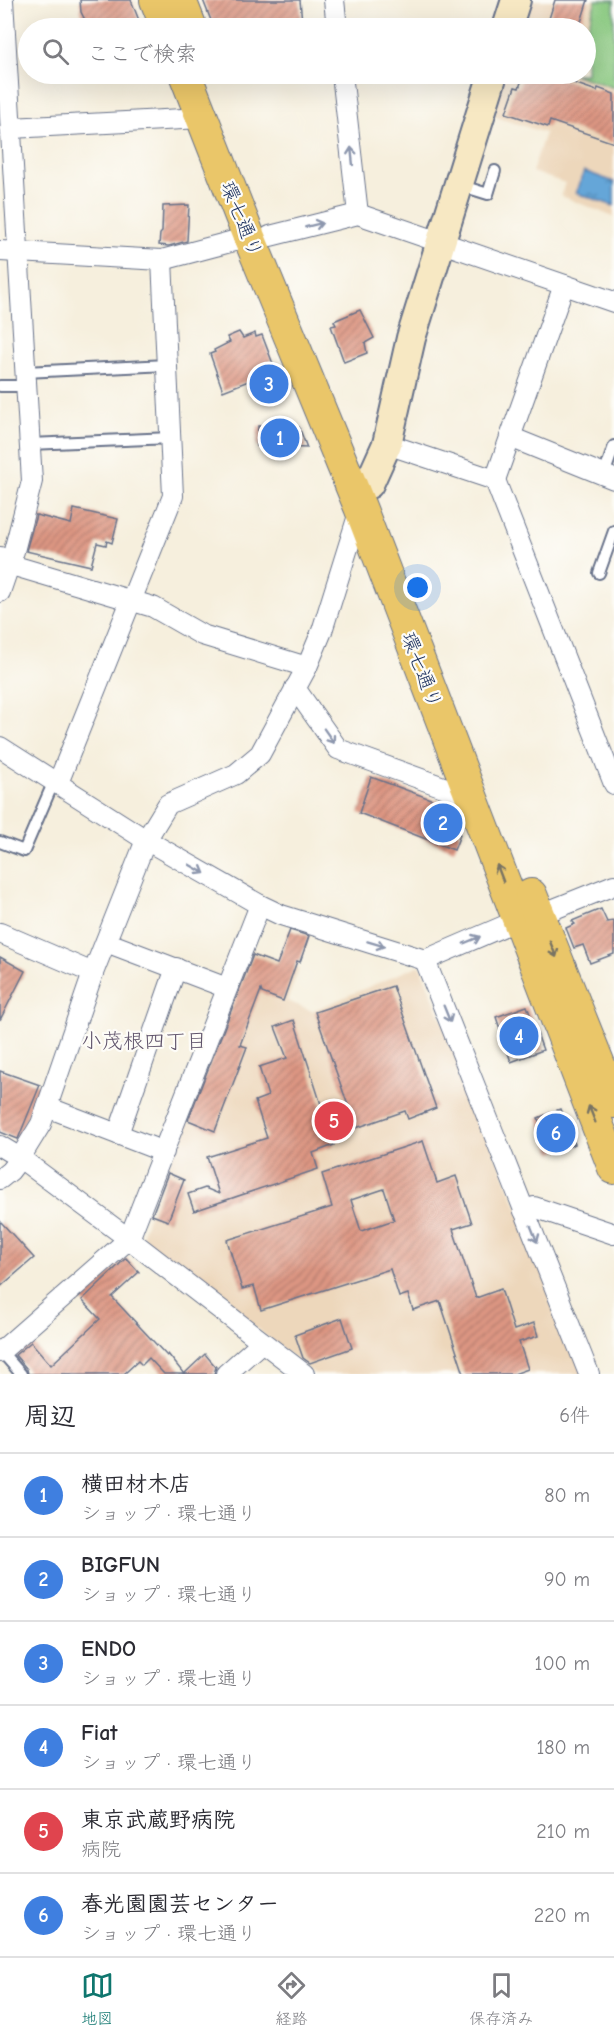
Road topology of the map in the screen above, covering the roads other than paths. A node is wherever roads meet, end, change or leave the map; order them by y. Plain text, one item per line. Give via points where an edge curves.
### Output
1 (3, 0) edge
2 (156, 0) edge
3 (180, 0) edge
4 (334, 0) edge
5 (516, 0) edge
6 (163, 18) edge
7 (187, 18) edge
8 (336, 18) edge
9 (510, 18) edge
10 (189, 84) edge
11 (211, 84) edge
12 (343, 84) edge
13 (490, 84) edge
14 (202, 118) junction
15 (11, 128) junction
16 (495, 171) dead end
17 (459, 185) junction
18 (358, 214) junction
19 (259, 237) junction
20 (441, 242) junction
21 (9, 252) edge
22 (162, 260) junction
23 (564, 285) junction
24 (614, 302) edge
25 (167, 365) junction
26 (26, 379) junction
27 (0, 386) edge
28 (510, 437) junction
29 (171, 438) junction
30 (30, 444) junction
31 (387, 444) junction
32 (614, 447) edge
33 (609, 477) edge
34 (495, 480) junction
35 (365, 495) junction
36 (614, 531) edge
37 (5, 560) edge
38 (599, 573) dead end
39 (0, 592) edge
40 (132, 600) junction
41 (307, 667) junction
42 (295, 688) junction
43 (0, 747) edge
44 (56, 782) junction
45 (614, 784) edge
46 (471, 797) junction
47 (147, 840) junction
48 (0, 842) edge
49 (614, 885) edge
50 (260, 905) junction
51 (529, 918) junction
52 (0, 933) edge
53 (106, 942) junction
54 (425, 960) junction
55 (176, 968) junction
56 (93, 973) junction
57 (227, 988) junction
58 (614, 1102) edge
59 (47, 1107) junction
60 (118, 1134) junction
61 (0, 1146) edge
62 (164, 1152) junction
63 (21, 1158) junction
64 (614, 1168) edge
65 (0, 1179) edge
66 (524, 1211) junction
67 (614, 1234) edge
68 (129, 1239) junction
69 (262, 1342) junction
70 (0, 1352) edge
71 (21, 1374) edge
72 (226, 1374) edge
73 (304, 1374) edge
74 (589, 1374) edge

1 - 15 street
2 - 6 main road
3 - 7 main road
4 - 8 street
5 - 9 street
10 - 14 main road, 環七通り
11 - 19 main road, 環七通り
18 -> 12 street
13 - 17 street
14 - 15 street
14 - 19 main road, 環七通り
15 - 21 street
16 - 17 lane via 488,194
17 - 20 street
19 -> 18 street
18 - 20 street
19 - 22 street
19 - 35 main road, 環七通り
20 - 23 street
20 - 31 street via 411,338
21 - 22 street
21 - 26 street
22 - 25 street
23 - 24 street
23 - 28 street
25 - 26 lane
25 - 29 street
26 - 27 lane
26 - 30 street
28 - 33 street
28 - 34 street
29 - 30 lane
29 - 40 street via 173,496
30 - 37 street via 32,481
31 - 34 street
31 - 35 street
32 - 33 lane
34 - 45 street
35 - 41 street
35 - 46 main road, 環七通り
35 - 51 main road, 環七通り
36 - 38 lane
37 - 39 street
37 - 40 street
40 - 41 street via 153,607 202,635
40 - 44 street
41 - 42 street
42 -> 46 street via 338,749
42 - 47 street via 260,754 236,774 168,804
43 - 44 street
44 - 47 street
44 - 48 lane via 24,851
51 -> 46 main road, 環七通り
47 -> 50 street
47 - 53 street
49 - 51 street
50 -> 54 street
50 - 57 street
54 -> 51 street
51 -> 58 main road, 環七通り
64 -> 51 main road, 環七通り
52 - 56 street
53 - 55 street
53 - 56 street
54 -> 66 street
55 - 57 street
55 - 60 street
56 - 59 street
57 - 62 street
59 - 60 street
59 - 63 street
60 - 62 street
61 - 63 street
62 - 68 street
63 - 65 street
63 - 68 street
66 - 67 street via 534,1207
66 -> 74 street
68 - 69 street
68 - 70 street
69 - 72 street
69 - 73 street
70 - 71 lane

